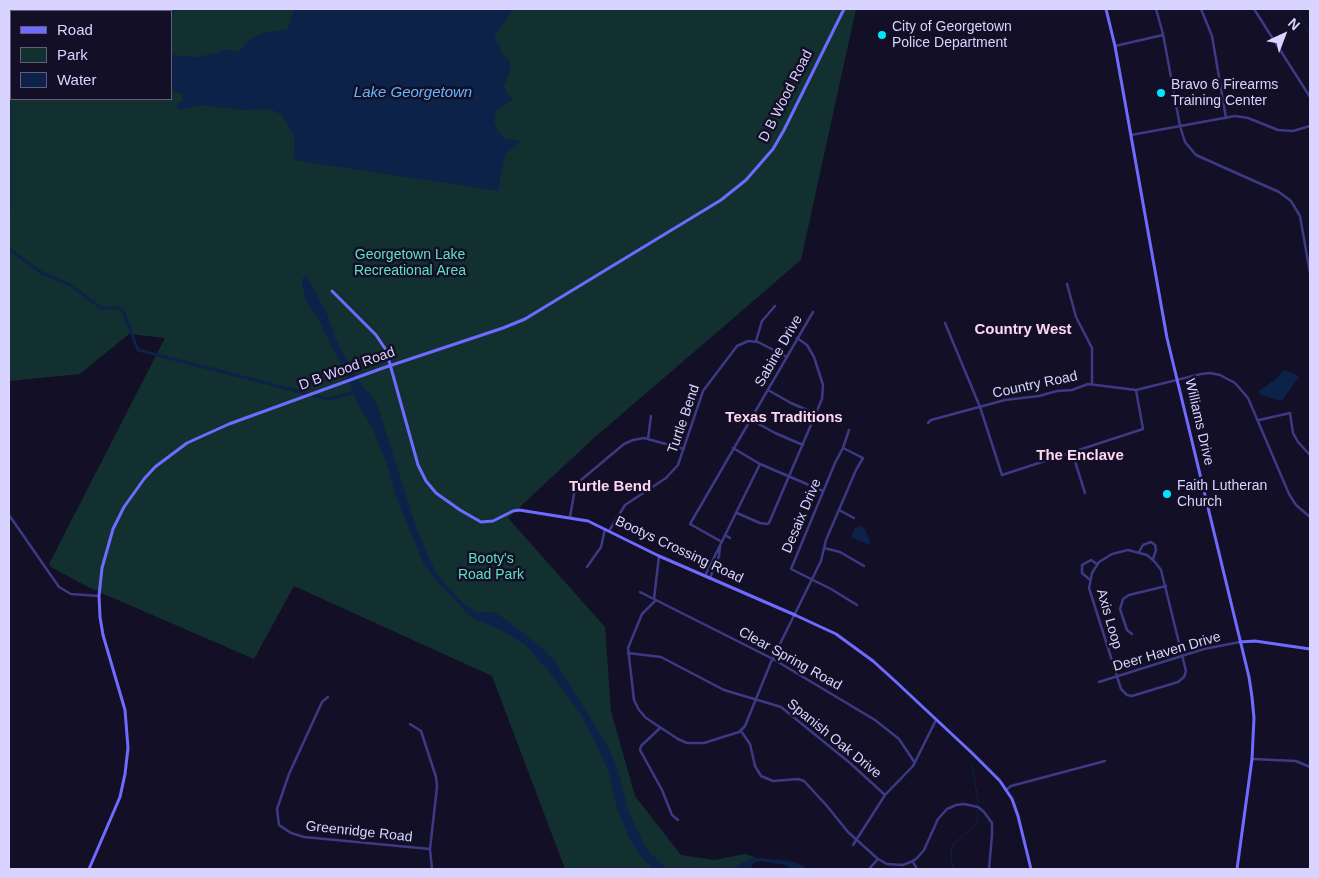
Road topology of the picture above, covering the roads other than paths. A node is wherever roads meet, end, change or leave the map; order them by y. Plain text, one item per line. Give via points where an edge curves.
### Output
1 (844, 9) edge
2 (1106, 9) edge
3 (1156, 9) edge
4 (1201, 9) edge
5 (1254, 9) edge
6 (1163, 34) junction
7 (1115, 46) junction
8 (1310, 97) edge
9 (1226, 118) junction
10 (1180, 126) junction
11 (1310, 126) edge
12 (1131, 135) junction
13 (1310, 273) edge
14 (1067, 284) dead end
15 (332, 291) dead end
16 (775, 306) dead end
17 (812, 312) dead end
18 (945, 322) dead end
19 (797, 338) junction
20 (756, 341) junction
21 (787, 357) junction
22 (1178, 380) junction
23 (1092, 384) junction
24 (768, 389) junction
25 (1136, 390) junction
26 (980, 407) junction
27 (816, 414) junction
28 (651, 416) dead end
29 (750, 419) junction
30 (1258, 420) junction
31 (928, 423) dead end
32 (849, 430) dead end
33 (648, 439) junction
34 (803, 445) junction
35 (733, 448) junction
36 (843, 448) junction
37 (684, 449) junction
38 (1072, 452) junction
39 (1310, 455) edge
40 (760, 464) junction
41 (790, 477) junction
42 (823, 491) junction
43 (1085, 493) dead end
44 (839, 510) junction
45 (736, 513) junction
46 (9, 515) edge
47 (1310, 517) edge
48 (570, 518) junction
49 (854, 518) dead end
50 (607, 530) junction
51 (725, 535) junction
52 (730, 538) dead end
53 (721, 544) junction
54 (824, 548) junction
55 (1139, 552) junction
56 (658, 556) junction
57 (1152, 559) junction
58 (1098, 564) junction
59 (864, 566) dead end
60 (587, 568) dead end
61 (705, 576) junction
62 (710, 578) junction
63 (812, 579) junction
64 (1090, 579) junction
65 (1166, 586) junction
66 (640, 592) dead end
67 (100, 596) junction
68 (655, 599) junction
69 (857, 605) dead end
70 (795, 615) junction
71 (1132, 634) dead end
72 (1240, 642) junction
73 (1310, 649) edge
74 (628, 653) junction
75 (1182, 655) junction
76 (773, 659) junction
77 (1116, 677) junction
78 (1099, 682) dead end
79 (328, 697) dead end
80 (756, 700) junction
81 (937, 719) junction
82 (410, 724) dead end
83 (660, 728) junction
84 (741, 731) junction
85 (1252, 759) junction
86 (1104, 761) dead end
87 (915, 763) junction
88 (1310, 767) edge
89 (1006, 790) junction
90 (885, 795) junction
91 (678, 820) dead end
92 (856, 840) junction
93 (853, 844) dead end
94 (430, 849) junction
95 (878, 859) junction
96 (913, 861) junction
97 (89, 869) edge
98 (432, 869) edge
99 (869, 869) edge
100 (917, 869) edge
101 (989, 869) edge
102 (1030, 869) edge
103 (1237, 869) edge

1 - 67 main road, D B Wood Road via 773,149 746,180 721,200 525,319 284,403 187,443 155,467 134,492 113,529 102,568
2 - 7 main road, Williams Drive
3 - 6 street
4 - 9 street via 1212,36
5 - 8 street
6 - 7 street
6 - 10 street
7 - 12 main road, Williams Drive
9 - 10 street
9 - 11 street via 1244,117 1283,131
10 - 12 street
10 - 13 street via 1185,142 1196,155 1291,200 1301,220
12 - 22 main road, Williams Drive
14 - 23 street via 1076,318 1092,348
15 - 48 main road, Bootys Crossing Road via 376,335 386,350 418,465 434,490 481,522 494,521 519,510
16 - 20 street via 762,321
17 - 19 street, Sabine Drive
18 - 26 street
19 - 21 street, Sabine Drive
19 - 27 street via 811,352 823,385
20 - 21 street
20 - 37 street, Turtle Bend via 738,346 705,386
21 - 24 street, Sabine Drive
22 - 25 street, Country Road
22 - 30 street, Country Road via 1210,373 1226,377 1243,390
22 - 72 main road, Williams Drive
23 - 25 street, Country Road
23 - 26 street, Country Road
24 - 27 street
24 - 29 street, Sabine Drive
25 - 38 street via 1143,429
26 - 31 street, Country Road
26 - 38 street via 1002,475
27 - 34 street
28 - 33 street
29 - 34 street
29 - 35 street, Sabine Drive
30 - 39 street via 1290,413 1293,433
30 - 47 street, Country Road via 1289,494
32 - 36 street, Desaix Drive
33 - 37 street
33 - 48 street via 635,439 624,444 581,480 575,490
34 - 41 street
35 - 40 street
35 - 53 street, Sabine Drive via 690,524
36 - 42 street, Desaix Drive
36 - 44 street via 863,458
37 - 50 street, Turtle Bend via 672,473 625,505
38 - 43 street
40 - 41 street
40 - 45 street
41 - 42 street
41 - 45 street via 767,524
42 - 63 street, Desaix Drive via 791,569
44 - 49 street
44 - 54 street
45 - 51 street
46 - 67 street via 60,586 71,594
48 - 50 main road, Bootys Crossing Road via 588,521
50 - 56 main road, Bootys Crossing Road
50 - 60 street, Turtle Bend via 601,547
51 - 52 street
51 - 53 street
53 - 61 street
53 - 62 street
54 - 59 street via 840,552
54 - 63 street
55 - 57 street
55 - 57 street, Axis Loop via 1143,545 1151,542 1156,550
55 - 58 street via 1118,552
56 - 61 main road, Bootys Crossing Road
56 - 68 street
57 - 65 street, Axis Loop via 1161,570
58 - 64 street, Axis Loop
58 - 64 street via 1091,560 1082,565 1082,573
61 - 62 main road, Bootys Crossing Road
62 - 70 main road, Bootys Crossing Road
63 - 69 street, Desaix Drive
63 - 70 street
64 - 77 street, Axis Loop via 1090,595
65 - 71 street via 1124,599 1120,609 1127,630
65 - 75 street, Axis Loop
66 - 68 street, Clear Spring Road
67 - 97 main road, D B Wood Road via 103,635 125,710 128,748 120,797
68 - 74 street via 639,619
68 - 76 street, Clear Spring Road
70 - 76 street
70 - 81 main road, Bootys Crossing Road via 825,628 857,649
72 - 73 main road
72 - 75 street, Deer Haven Drive
72 - 85 main road, Williams Drive via 1252,697
74 - 80 street, Spanish Oak Drive via 660,657 724,690
74 - 83 street via 636,706
75 - 77 street, Deer Haven Drive
75 - 77 street, Axis Loop via 1186,673 1178,682 1130,696 1122,691
76 - 80 street
76 - 87 street, Clear Spring Road via 883,725 899,739
77 - 78 street, Deer Haven Drive
79 - 94 street, Greenridge Road via 322,702 286,780 276,809 280,825 304,837
80 - 84 street
80 - 90 street, Spanish Oak Drive via 787,711
81 - 87 street
81 - 89 main road, Bootys Crossing Road via 996,776
82 - 94 street via 421,731 436,778
83 - 84 street via 682,742 697,744
83 - 91 street via 640,749 672,815
84 - 92 street via 750,744 754,766 761,776 773,781 803,781
85 - 88 street via 1296,761
85 - 103 main road, Williams Drive
86 - 89 street
87 - 90 street
89 - 102 main road, Bootys Crossing Road via 1018,816
90 - 92 street
92 - 93 street
92 - 95 street
94 - 98 street
95 - 96 street via 893,865
95 - 99 street
96 - 100 street
96 - 101 street via 924,850 944,812 956,804 973,805 990,820

